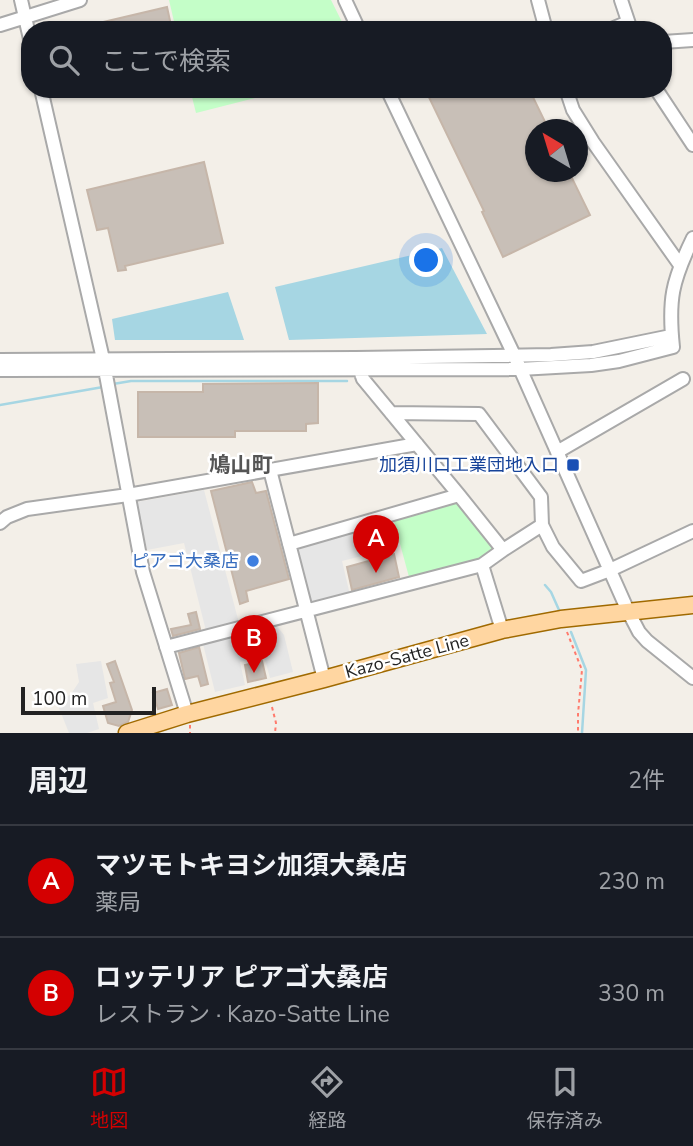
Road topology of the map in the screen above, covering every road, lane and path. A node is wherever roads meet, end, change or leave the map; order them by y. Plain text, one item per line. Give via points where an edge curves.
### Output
1 (21, 0) edge
2 (80, 0) edge
3 (345, 0) edge
4 (538, 0) edge
5 (621, 0) edge
6 (25, 18) junction
7 (26, 21) edge
8 (355, 21) edge
9 (544, 21) edge
10 (628, 21) edge
11 (0, 25) edge
12 (693, 40) edge
13 (672, 41) edge
14 (43, 98) edge
15 (391, 98) edge
16 (569, 98) edge
17 (662, 98) edge
18 (693, 145) edge
19 (693, 238) edge
20 (680, 265) junction
21 (672, 342) junction
22 (514, 355) junction
23 (0, 359) edge
24 (104, 364) junction
25 (357, 364) junction
26 (0, 369) edge
27 (520, 369) junction
28 (683, 379) dead end
29 (391, 413) junction
30 (417, 444) junction
31 (557, 452) junction
32 (270, 470) junction
33 (128, 495) junction
34 (459, 495) junction
35 (0, 523) edge
36 (542, 525) junction
37 (693, 531) edge
38 (289, 544) junction
39 (503, 550) junction
40 (482, 565) junction
41 (610, 570) junction
42 (693, 606) edge
43 (307, 610) junction
44 (628, 611) junction
45 (561, 620) junction
46 (502, 630) junction
47 (166, 647) junction
48 (693, 678) edge
49 (324, 679) junction
50 (269, 692) junction
51 (187, 714) junction
52 (127, 733) edge
53 (275, 733) edge
54 (578, 733) edge

1 - 6 street
2 - 6 street
3 - 8 street
4 - 9 street
5 - 10 street
6 - 7 street
6 - 11 street
12 - 13 street
14 - 24 street
15 - 22 street
16 - 20 street via 593,142
17 - 18 street
19 - 20 street
20 - 21 street via 670,306
21 - 22 street
21 - 27 street via 619,361
22 - 25 street
22 - 27 street
23 - 24 street
24 - 25 street
24 - 26 street
24 - 33 street
25 - 27 street
25 - 29 street via 363,379
27 - 31 street
28 - 31 street
29 - 30 street
29 - 36 street via 479,414 541,497
30 - 32 street
30 - 34 street
31 - 41 street
32 - 33 street
32 - 38 street
33 - 35 street via 27,509
33 - 47 street via 143,572
34 - 38 street
34 - 39 street
36 - 39 street
36 - 41 street via 553,547 581,581
37 - 41 street
38 - 43 street
39 - 40 street
40 - 43 street
40 - 46 street
41 - 44 street
42 - 44 main road, Kazo-Satte Line
43 - 47 street
43 - 49 street
44 - 45 main road, Kazo-Satte Line
44 - 48 street via 647,641
45 - 46 main road, Kazo-Satte Line
45 - 54 path via 582,670
46 - 49 main road, Kazo-Satte Line
47 - 51 street
49 - 50 main road, Kazo-Satte Line
50 - 51 main road, Kazo-Satte Line
50 - 53 path
51 - 52 main road, Kazo-Satte Line

